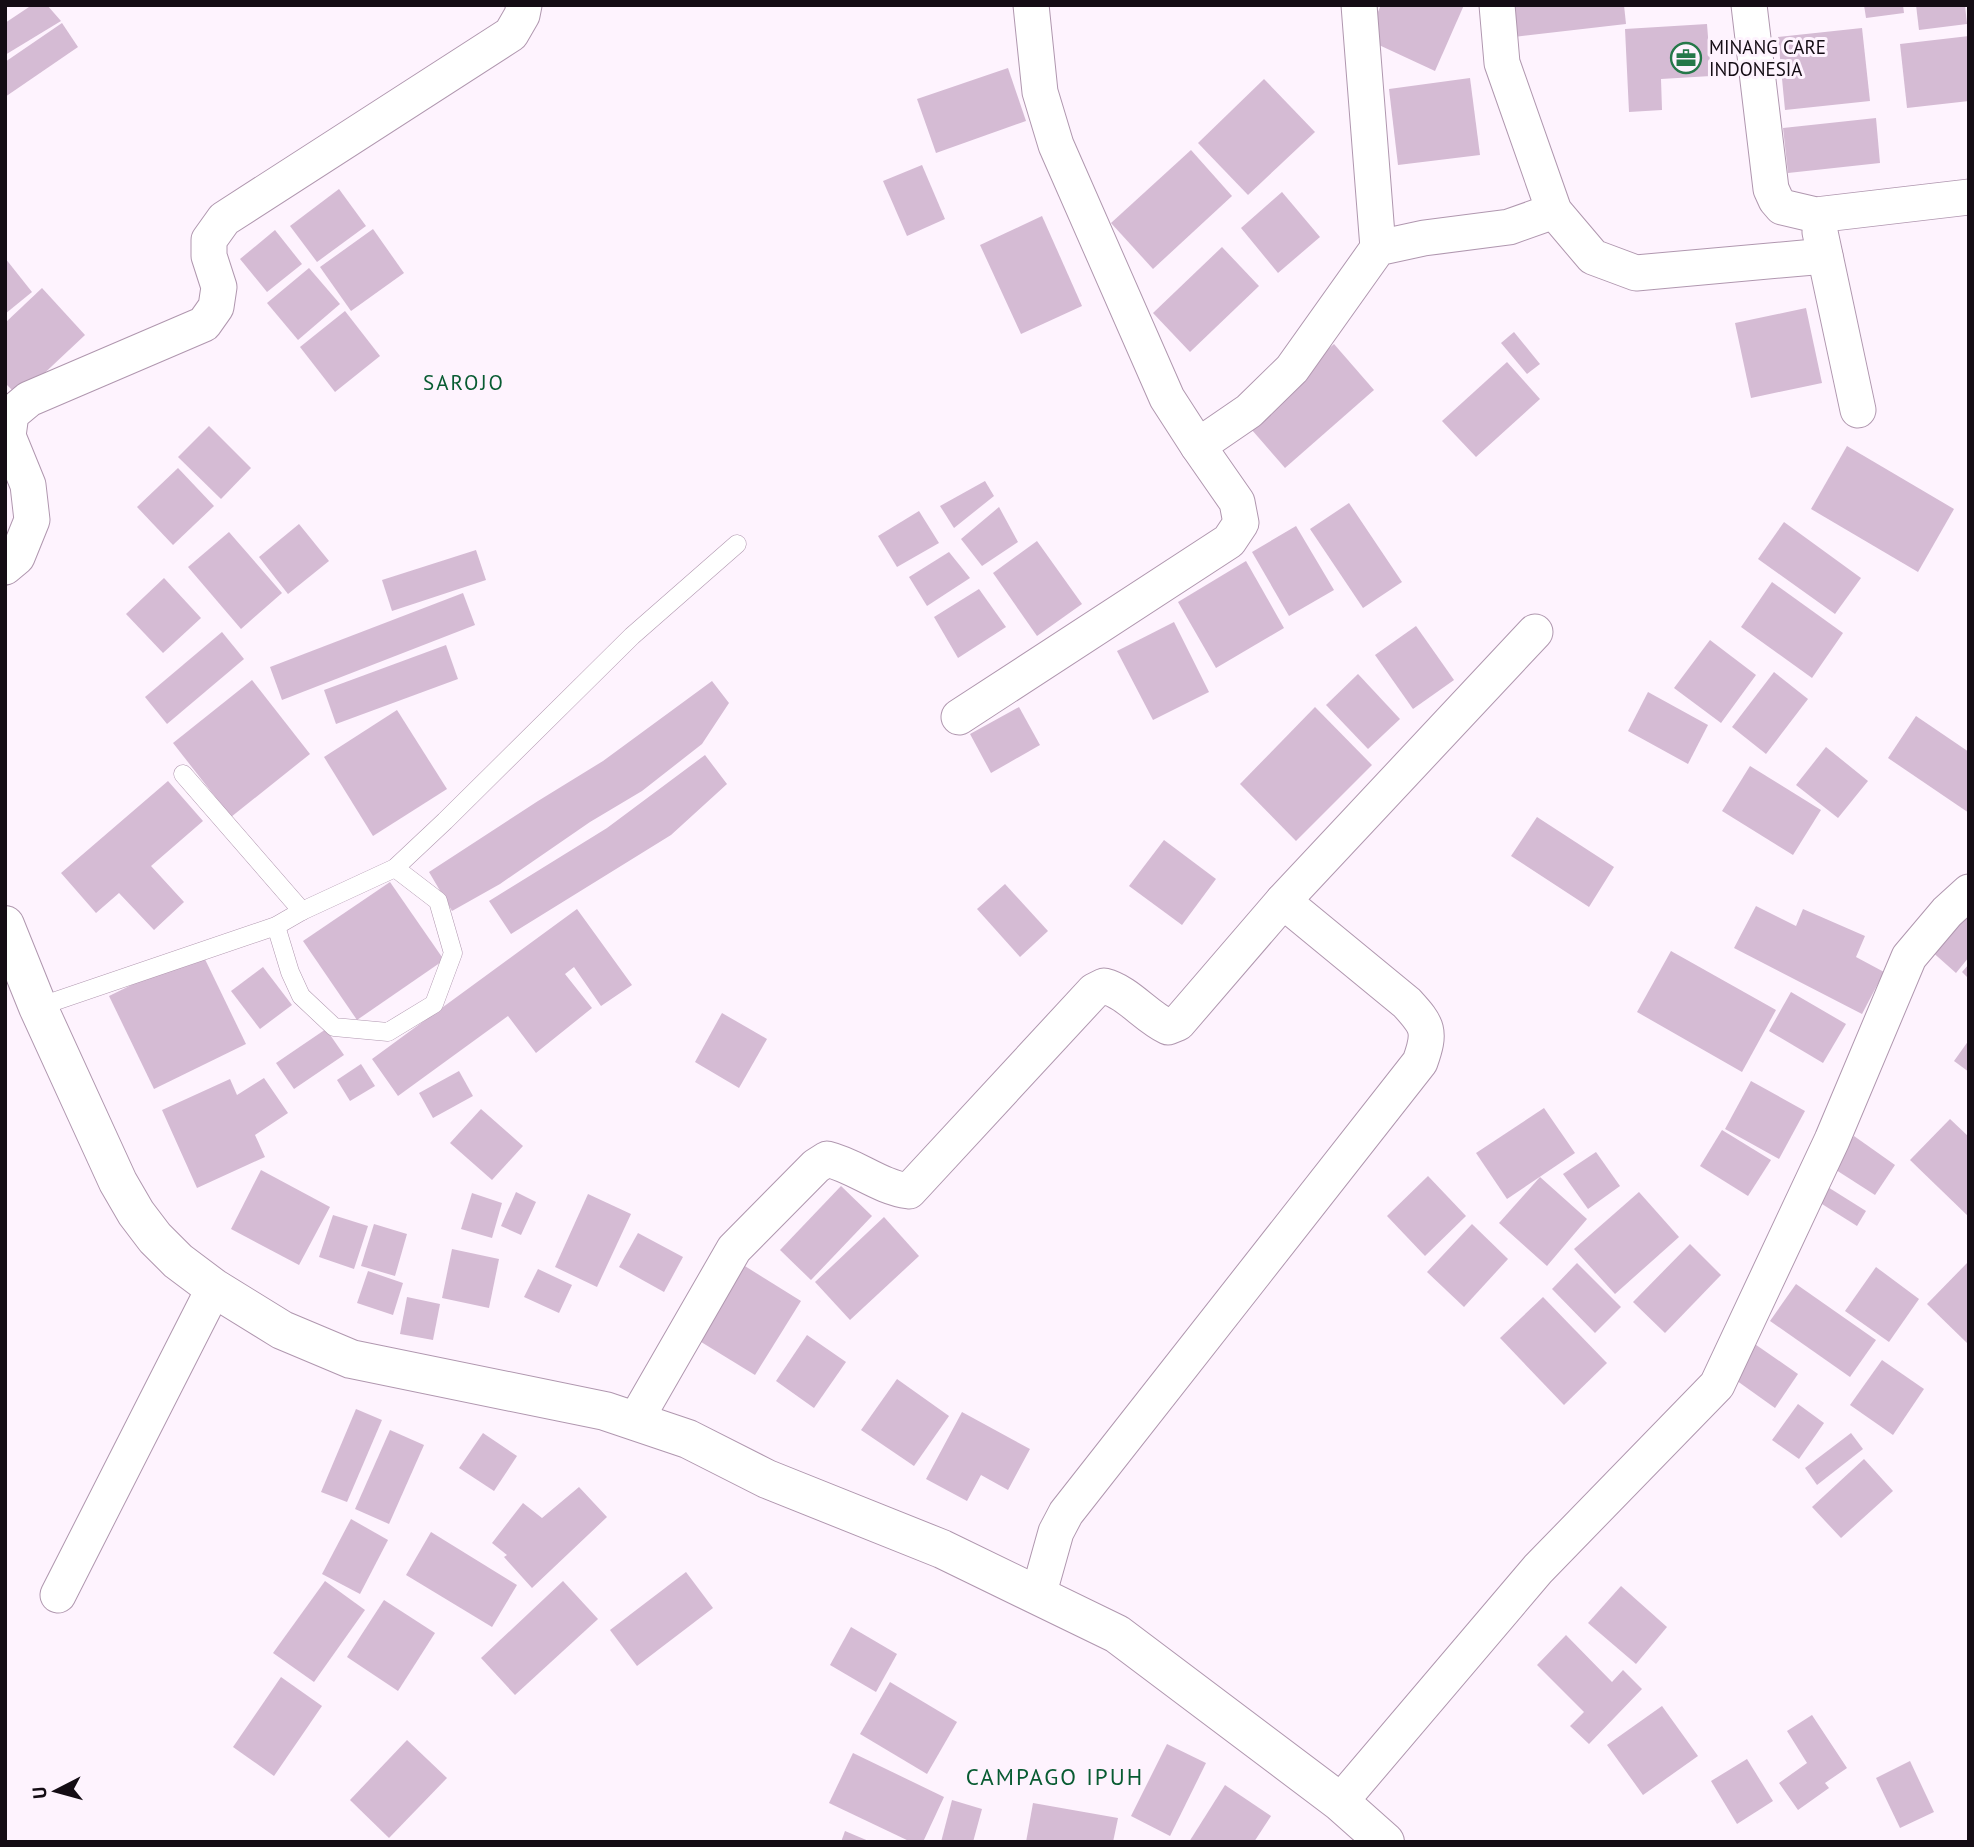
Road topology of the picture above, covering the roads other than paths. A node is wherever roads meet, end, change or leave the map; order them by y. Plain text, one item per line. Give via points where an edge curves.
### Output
1 (524, 5) edge
2 (1031, 5) edge
3 (1359, 5) edge
4 (1497, 5) edge
5 (1749, 5) edge
6 (1969, 197) edge
7 (1553, 211) junction
8 (1816, 215) junction
9 (1378, 248) junction
10 (1825, 256) junction
11 (1858, 410) dead end
12 (1198, 446) junction
13 (737, 544) dead end
14 (5, 567) edge
15 (1535, 632) dead end
16 (959, 717) dead end
17 (183, 774) dead end
18 (395, 868) junction
19 (1969, 892) edge
20 (1283, 901) junction
21 (302, 911) junction
22 (5, 925) edge
23 (276, 926) junction
24 (38, 1007) junction
25 (214, 1288) junction
26 (635, 1421) junction
27 (58, 1595) dead end
28 (1038, 1596) junction
29 (1340, 1802) junction
30 (1385, 1842) edge

1 - 14 street via 511,34 224,219 209,240 219,287 216,307 204,324 29,399 11,414 8,436 28,485 32,520 16,557
2 - 12 street via 1040,92 1056,145 1167,398
3 - 9 street
4 - 7 street via 1502,62
5 - 8 street via 1771,189 1782,207
6 - 8 street
7 - 9 street via 1509,227
7 - 10 street via 1593,257 1636,273
8 - 10 street
9 - 12 street via 1292,369 1249,411
10 - 11 street
12 - 16 street via 1237,502 1241,523 1229,541
13 - 18 lane via 632,636
15 - 20 street
17 - 21 lane
18 - 21 lane
18 - 23 lane via 438,901 453,953 434,1003 388,1032 334,1027 309,1004 295,987
19 - 29 street via 1909,957 1832,1140 1717,1385 1538,1569
20 - 26 street via 1178,1023 1168,1027 1155,1021 1116,989 1104,986 1094,991 909,1191 894,1189 827,1158 816,1166 734,1249
20 - 28 street via 1423,1021 1427,1041 1420,1062 1066,1513
21 - 23 lane
22 - 24 street
23 - 24 lane
24 - 25 street via 136,1213 178,1261
25 - 26 street via 282,1330 351,1359
25 - 27 street
26 - 28 street via 688,1439 767,1479 942,1549
28 - 29 street via 1117,1634
29 - 30 street

